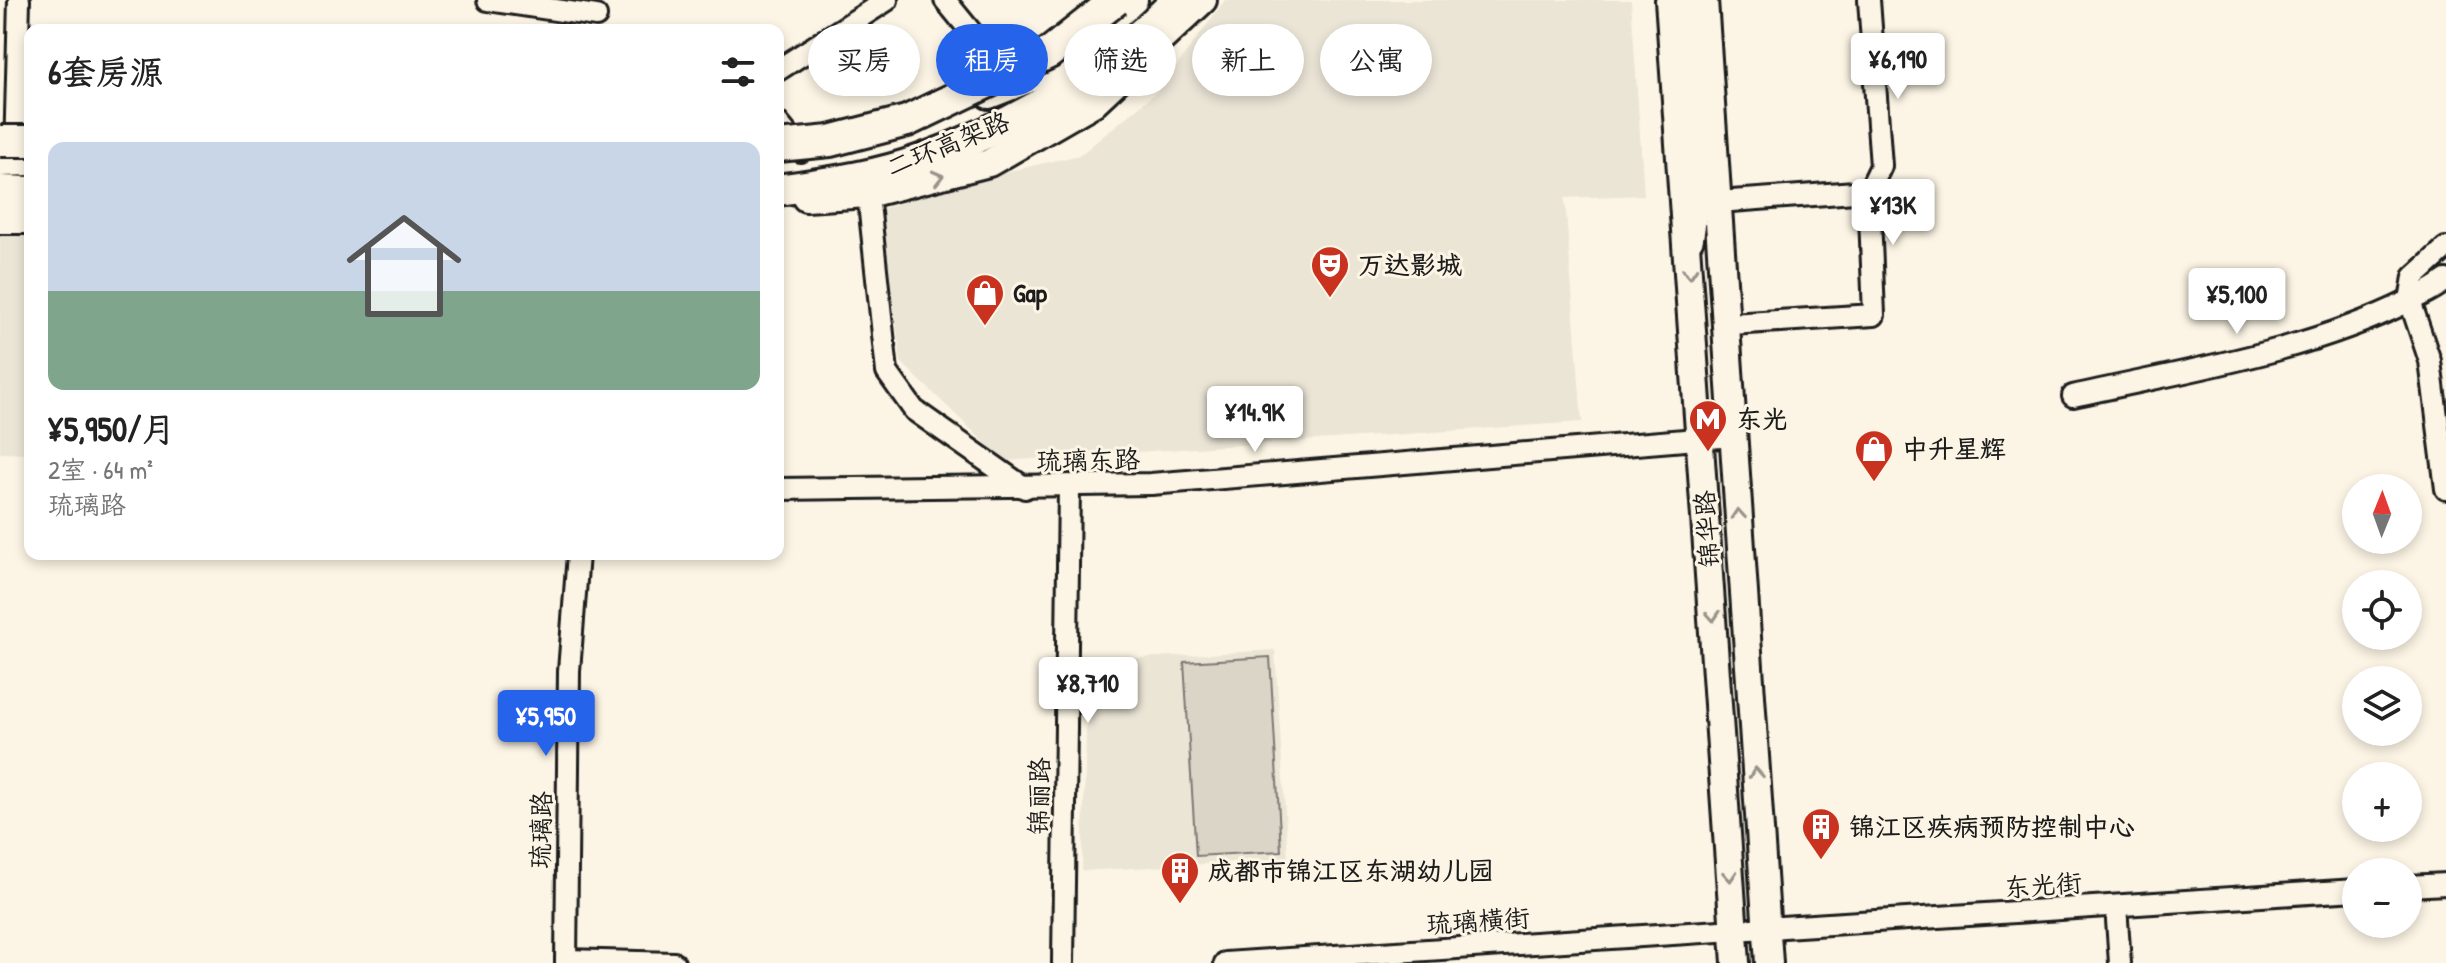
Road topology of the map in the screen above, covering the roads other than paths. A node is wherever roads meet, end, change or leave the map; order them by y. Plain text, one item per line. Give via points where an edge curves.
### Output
1 (19, 0) edge
2 (488, 0) edge
3 (887, 0) edge
4 (945, 0) edge
5 (1116, 0) edge
6 (1134, 0) edge
7 (1177, 0) edge
8 (1203, 0) edge
9 (1669, 0) edge
10 (1689, 0) edge
11 (1704, 0) edge
12 (1869, 0) edge
13 (596, 15) edge
14 (965, 24) edge
15 (784, 66) edge
16 (1048, 72) edge
17 (988, 96) edge
18 (786, 151) edge
19 (15, 152) edge
20 (784, 189) edge
21 (0, 191) edge
22 (1869, 191) junction
23 (24, 192) edge
24 (868, 194) junction
25 (784, 199) edge
26 (1718, 202) junction
27 (24, 210) edge
28 (0, 211) edge
29 (0, 218) edge
30 (24, 218) edge
31 (1688, 238) junction
32 (2446, 248) edge
33 (2446, 280) edge
34 (2410, 301) junction
35 (1731, 324) dead end
36 (2073, 396) dead end
37 (1733, 436) junction
38 (1700, 439) junction
39 (1069, 487) junction
40 (1025, 488) junction
41 (784, 489) edge
42 (2446, 489) edge
43 (578, 560) edge
44 (2446, 884) edge
45 (2422, 885) edge
46 (2342, 891) edge
47 (2116, 906) junction
48 (1766, 928) junction
49 (1734, 931) junction
50 (566, 962) edge
51 (674, 963) edge
52 (1063, 963) edge
53 (1225, 963) edge
54 (1736, 963) edge
55 (1769, 963) edge
56 (2120, 963) edge

1 - 19 street
2 - 13 street
3 - 15 street
4 - 14 street
5 - 18 highway, 二环高架路, bridge via 1049,53 907,121
6 - 16 main road via 1062,66
7 - 20 highway, 二环高架路 via 1152,26 1086,75 1000,127 919,161
24 -> 8 main road via 989,163 1093,103
9 - 31 main road, 锦华路
10 - 31 highway via 1699,165
11 - 26 main road, 锦华路
12 - 22 street via 1881,166
17 - 18 main road via 886,138
21 - 23 highway
22 - 26 street
22 - 35 street via 1874,315
24 - 25 main road
24 - 40 street via 887,372 914,410
26 - 37 main road, 锦华路
27 - 28 main road
29 - 30 highway
31 -> 38 main road, 锦华路
32 - 34 street via 2414,277
33 - 34 street
34 - 36 street via 2334,332
34 - 42 street via 2430,361
37 - 38 street, 琉璃东路
48 -> 37 main road, 锦华路
38 - 39 street, 琉璃东路
38 -> 49 main road, 锦华路
39 - 40 street, 琉璃东路
39 - 52 street, 锦丽路
40 - 41 street, 琉璃东路
43 - 50 street, 琉璃路 via 569,671
44 - 45 street
46 - 47 street, 东光街
47 - 48 street, 东光街
47 - 56 street
48 - 49 street, 东光街
48 - 55 main road, 锦华路
49 - 53 street, 琉璃横街
49 - 54 main road, 锦华路
50 - 51 street

